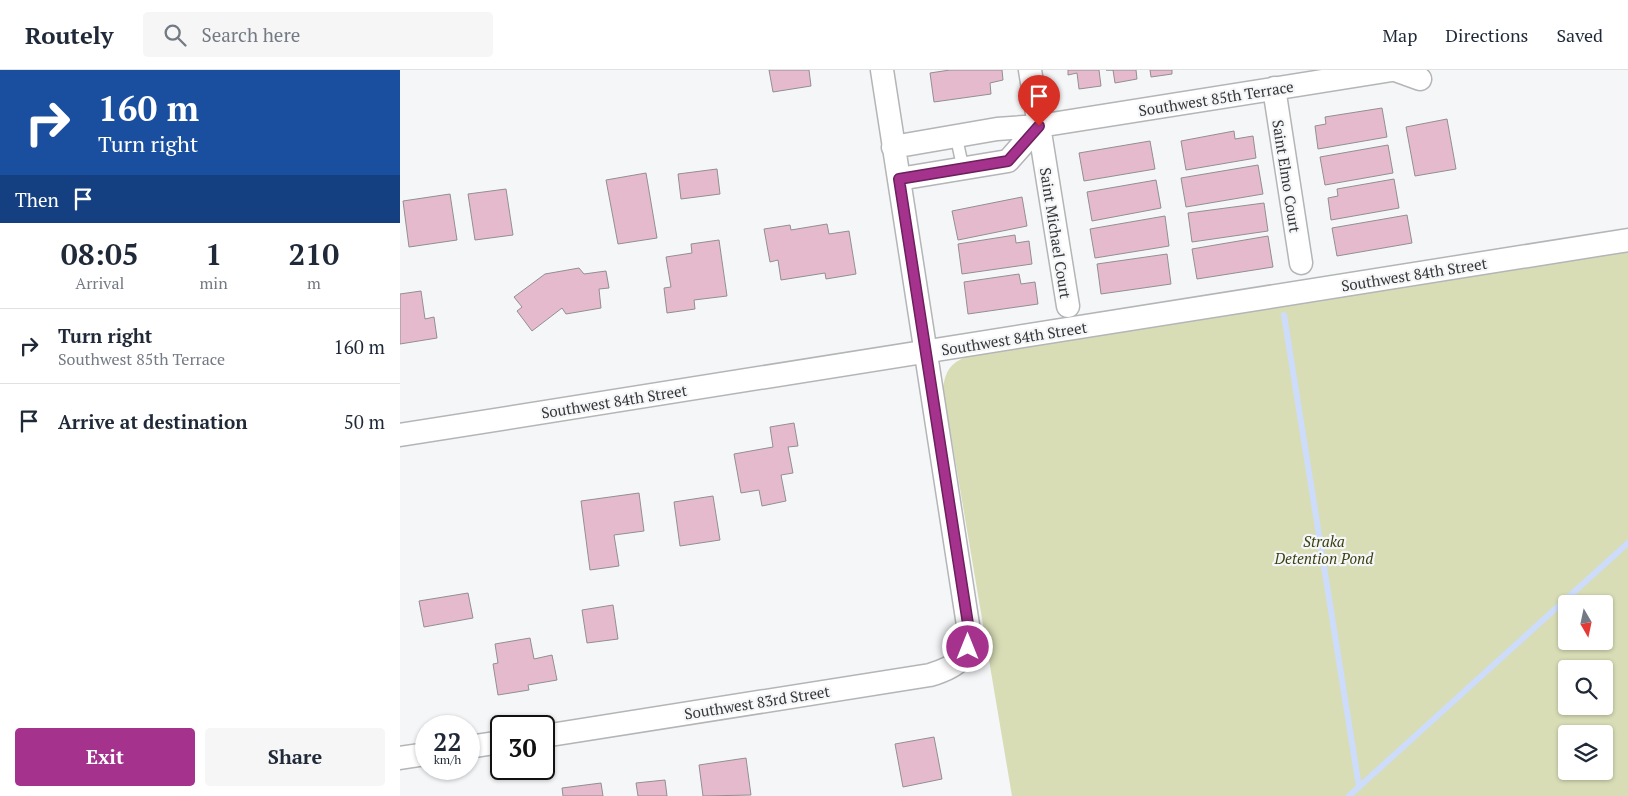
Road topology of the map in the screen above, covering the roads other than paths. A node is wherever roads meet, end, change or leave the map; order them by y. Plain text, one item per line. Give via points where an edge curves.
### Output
1 (882, 70) edge
2 (1030, 70) edge
3 (1394, 70) edge
4 (1420, 80) dead end
5 (1274, 88) junction
6 (1039, 126) junction
7 (956, 136) junction
8 (894, 147) junction
9 (963, 168) junction
10 (899, 179) junction
11 (1628, 240) edge
12 (1301, 263) dead end
13 (1068, 306) dead end
14 (927, 352) junction
15 (400, 435) edge
16 (555, 734) edge
17 (415, 756) edge
18 (400, 758) edge

1 - 8 street
2 - 6 street, Saint Michael Court
3 - 4 street, Southwest 85th Terrace
3 - 5 street, Southwest 85th Terrace
5 - 6 street, Southwest 85th Terrace
5 - 12 street, Saint Elmo Court
6 - 7 street, Southwest 85th Terrace
6 - 9 street via 1008,161
6 - 13 street, Saint Michael Court
7 - 8 street, Southwest 85th Terrace
7 - 9 lane
8 - 10 street
9 - 10 street
10 - 14 street
11 - 14 street, Southwest 84th Street
14 - 15 street, Southwest 84th Street
14 - 16 street, Southwest 83rd Street via 968,624 968,647 959,662 930,675
17 - 18 street

